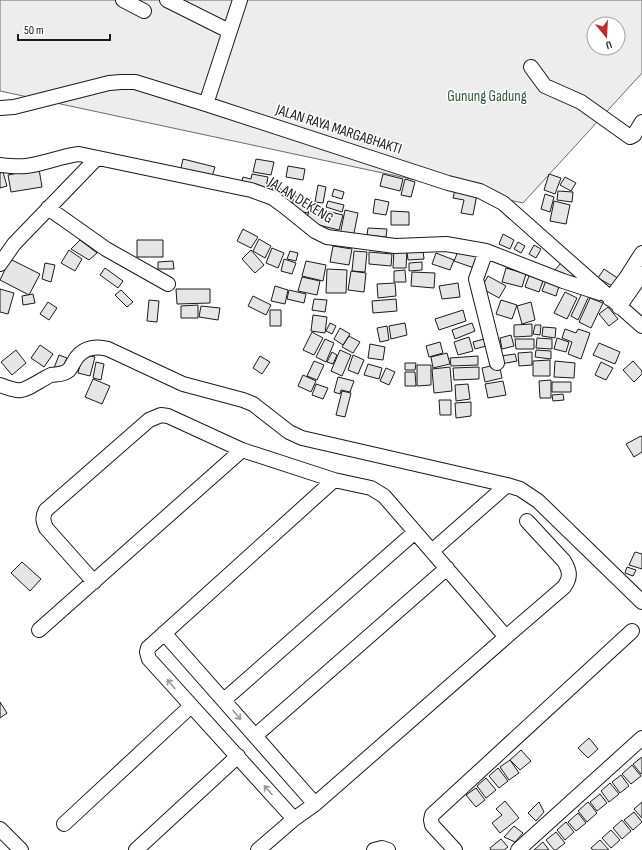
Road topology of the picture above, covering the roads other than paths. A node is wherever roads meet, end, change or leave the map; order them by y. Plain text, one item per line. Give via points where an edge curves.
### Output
1 (123, 0) edge
2 (167, 0) edge
3 (240, 0) edge
4 (144, 11) dead end
5 (229, 32) junction
6 (531, 67) dead end
7 (206, 104) junction
8 (0, 108) edge
9 (642, 122) edge
10 (97, 158) junction
11 (0, 165) edge
12 (48, 208) junction
13 (486, 251) junction
14 (642, 253) edge
15 (0, 264) edge
16 (642, 274) edge
17 (168, 284) dead end
18 (615, 304) junction
19 (642, 326) edge
20 (496, 363) dead end
21 (0, 385) edge
22 (242, 450) junction
23 (334, 480) junction
24 (507, 485) junction
25 (527, 521) dead end
26 (415, 532) junction
27 (432, 551) junction
28 (447, 568) junction
29 (94, 582) junction
30 (642, 602) edge
31 (39, 630) dead end
32 (632, 631) dead end
33 (164, 633) junction
34 (506, 637) junction
35 (224, 700) junction
36 (191, 706) junction
37 (255, 736) junction
38 (642, 738) edge
39 (238, 756) junction
40 (315, 804) junction
41 (294, 819) junction
42 (64, 824) dead end
43 (0, 829) edge
44 (21, 850) edge
45 (136, 850) edge
46 (258, 850) edge
47 (374, 850) edge
48 (388, 850) edge
49 (455, 850) edge
50 (518, 850) edge

1 - 4 street
2 - 5 street
3 - 5 street
5 - 7 street
6 - 9 street via 545,86 581,102 630,137 634,136
7 - 8 street, JALAN RAYA MARGABHAKTI via 135,82 121,82
7 - 18 street, JALAN RAYA MARGABHAKTI via 448,183 480,191 503,203
10 - 11 street, JALAN DEKENG via 74,155 27,166
10 - 12 street
10 - 13 street, JALAN DEKENG via 257,192 273,198 315,231 328,237 395,246 446,244
12 - 15 street via 14,244
12 - 17 street via 106,249
13 - 18 street, JALAN DEKENG
13 - 20 street via 476,279
14 - 18 street via 626,278
16 - 18 street
18 - 19 street, JALAN RAYA MARGABHAKTI
21 - 24 street via 17,391 24,390 50,376 67,371 82,352 99,346 183,384 253,404 289,432 302,438
22 - 23 street
22 - 29 street
22 - 29 street via 168,416 155,417 46,510 43,516 46,528
23 - 26 street via 378,492
23 - 33 street
24 - 27 street
24 - 30 street via 520,489 538,501
25 - 34 street via 564,561 570,573 569,580
26 - 27 street
26 - 35 street
27 - 28 street
28 - 34 street
28 - 37 street
29 - 31 street
32 - 49 street via 432,815 432,825
33 - 35 street
36 -> 33 street via 147,655 148,648
34 - 40 street
35 -> 37 street
36 - 39 street
36 - 42 street
37 - 40 street
38 - 50 street
41 -> 39 street
39 - 45 street
40 - 41 street
41 - 46 street
43 - 44 street
47 - 48 street

